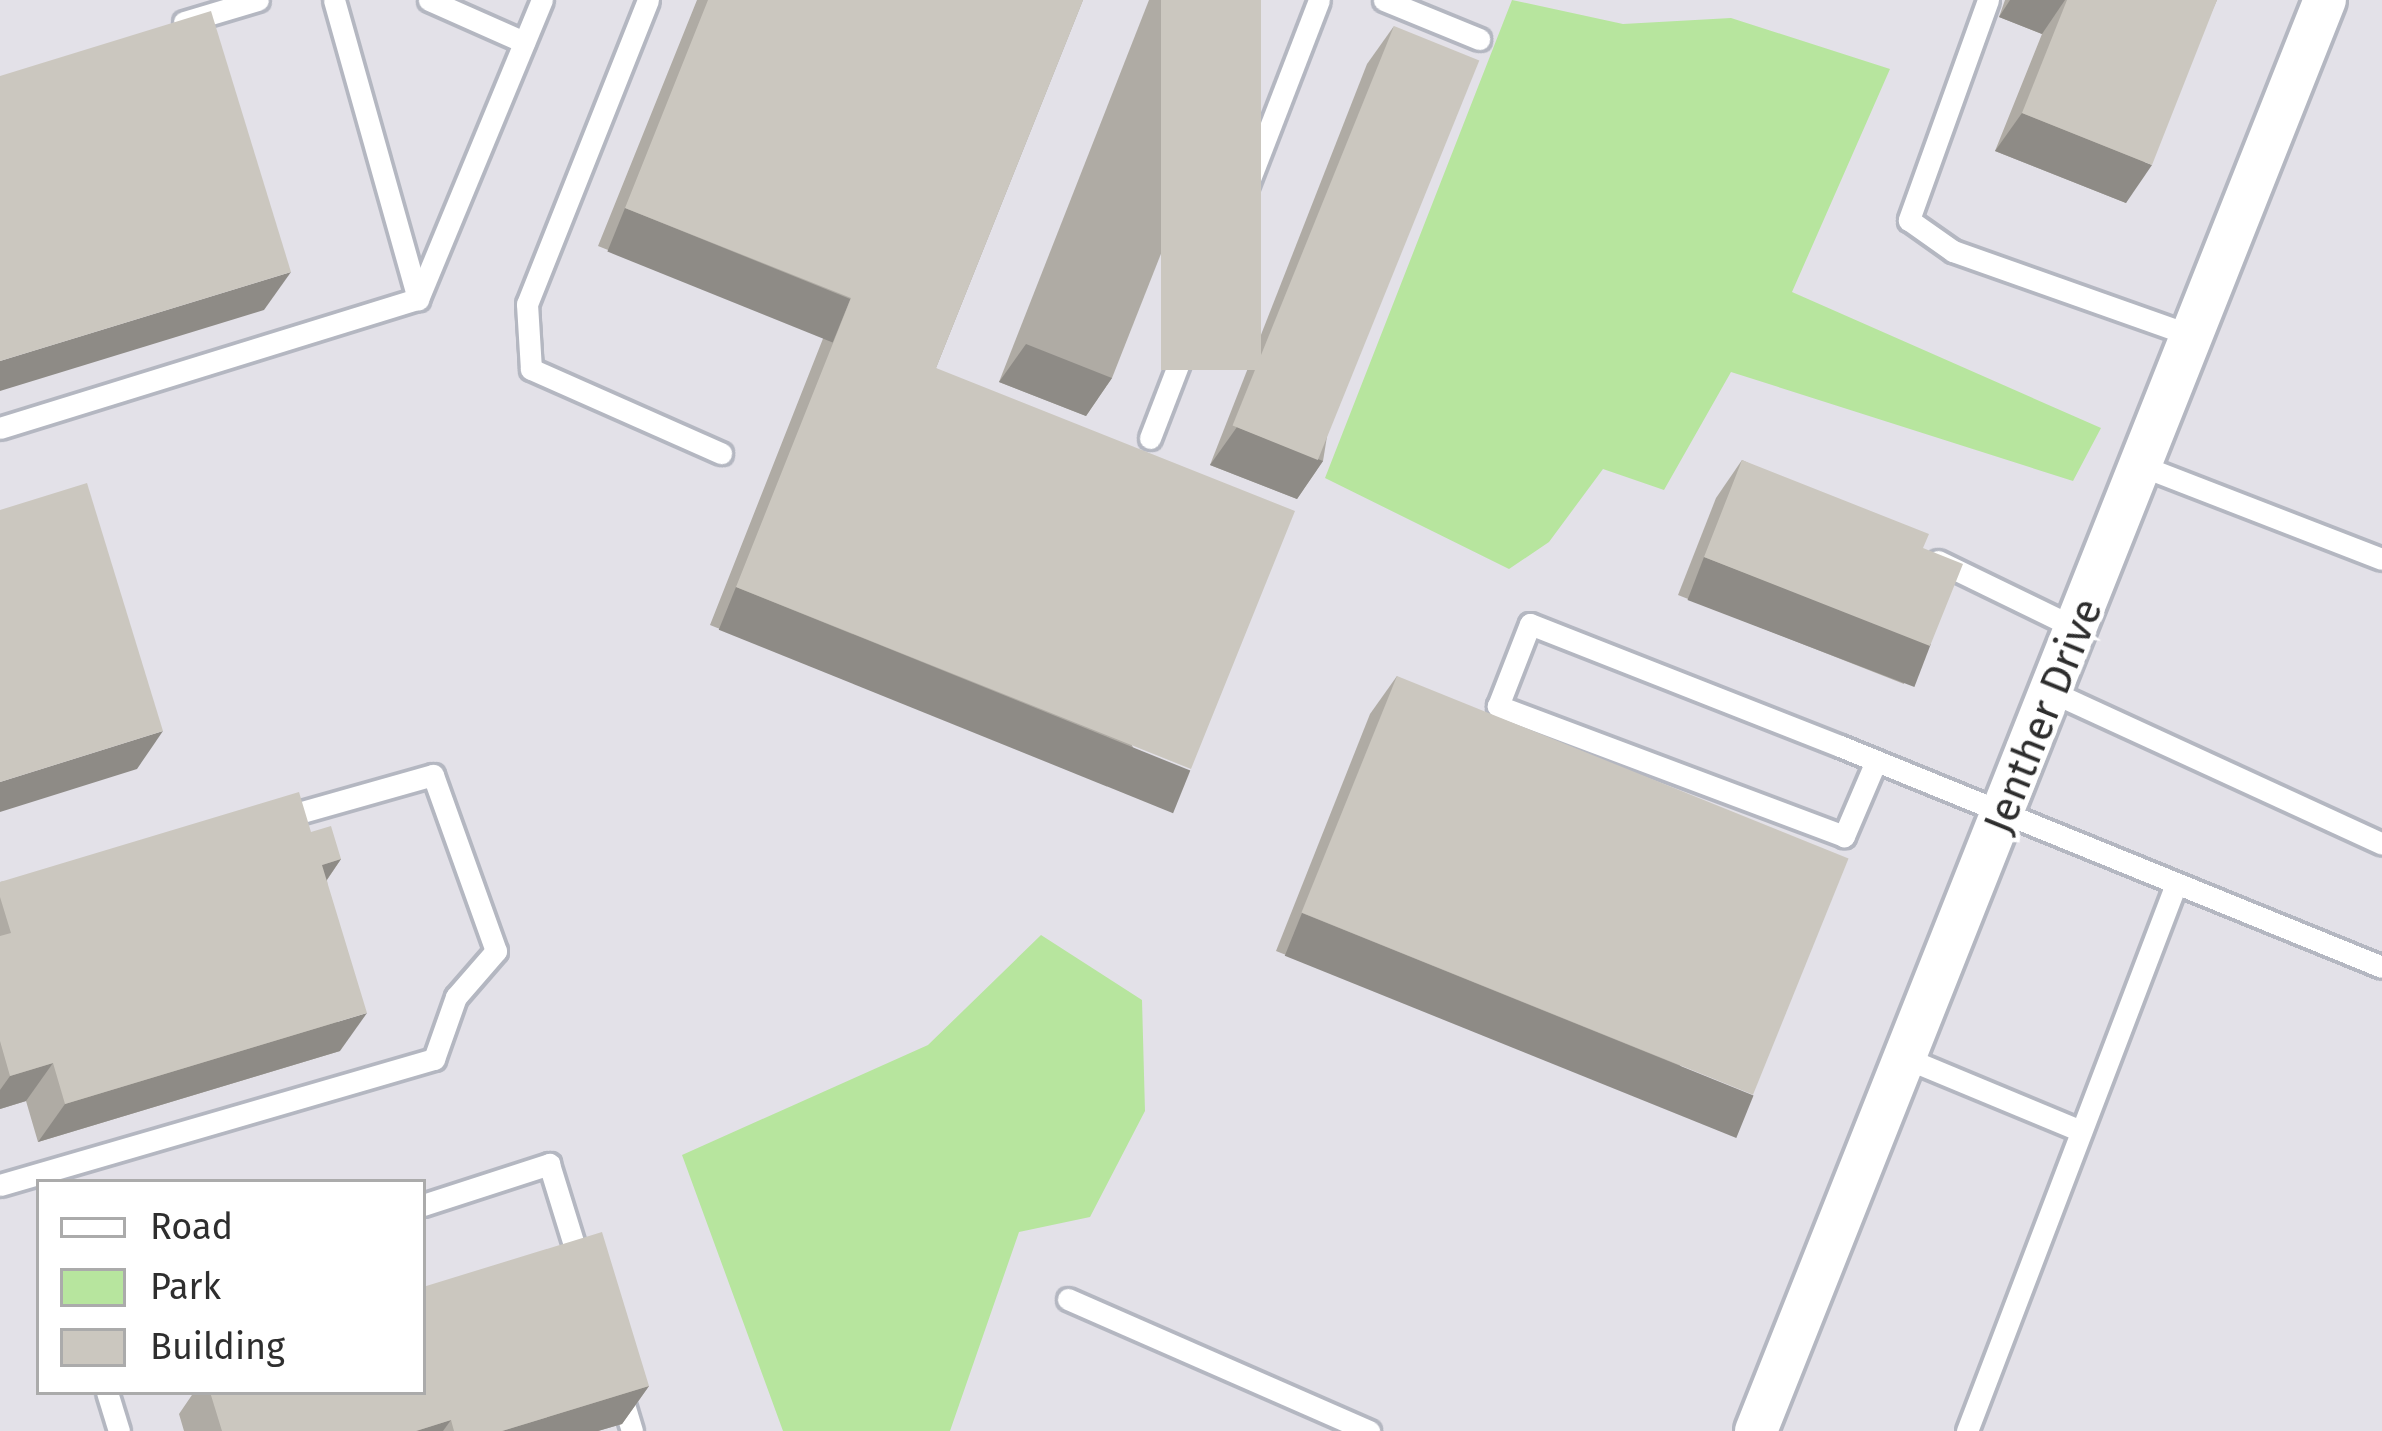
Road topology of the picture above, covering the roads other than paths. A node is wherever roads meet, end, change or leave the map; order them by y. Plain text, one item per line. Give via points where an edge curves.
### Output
1 (258, 0) edge
2 (334, 0) edge
3 (429, 0) edge
4 (542, 0) edge
5 (648, 0) edge
6 (1319, 0) edge
7 (1384, 0) edge
8 (1988, 0) edge
9 (2325, 0) edge
10 (200, 8) edge
11 (158, 30) edge
12 (1479, 39) dead end
13 (524, 42) junction
14 (418, 299) junction
15 (2193, 336) junction
16 (0, 428) edge
17 (1150, 438) dead end
18 (721, 453) dead end
19 (2141, 466) junction
20 (1917, 546) edge
21 (2382, 559) edge
22 (2078, 628) junction
23 (2052, 692) junction
24 (1876, 761) junction
25 (2004, 815) junction
26 (251, 827) edge
27 (2382, 844) edge
28 (2176, 884) junction
29 (2382, 967) edge
30 (1908, 1059) junction
31 (2081, 1131) junction
32 (0, 1185) edge
33 (426, 1204) edge
34 (591, 1298) edge
35 (1068, 1299) dead end
36 (611, 1364) edge
37 (107, 1395) edge
38 (118, 1431) edge
39 (632, 1431) edge
40 (1370, 1431) edge
41 (1756, 1431) edge
42 (1966, 1431) edge

1 - 10 lane
2 - 14 lane
3 - 13 lane
4 - 13 lane
5 - 18 lane via 527,304 531,369
6 - 17 lane
7 - 12 lane
8 - 15 lane via 1909,220 1953,251
9 - 15 street, Jenther Drive
10 - 11 lane
13 - 14 lane
14 - 16 lane
15 - 19 street, Jenther Drive
19 - 21 lane
19 - 22 street, Jenther Drive
20 - 22 lane via 1971,584
22 - 23 street, Jenther Drive
23 - 25 street, Jenther Drive
23 - 27 lane
24 - 24 lane via 1530,624 1498,706 1844,836
24 - 25 lane
25 - 28 lane
25 - 30 street, Jenther Drive
26 - 32 lane via 434,775 496,951 456,997 434,1059
28 - 29 lane
28 - 31 lane
30 - 31 lane
30 - 41 street, Jenther Drive
31 - 42 lane
33 - 34 lane via 549,1164
35 - 40 lane
36 - 39 lane
37 - 38 lane

